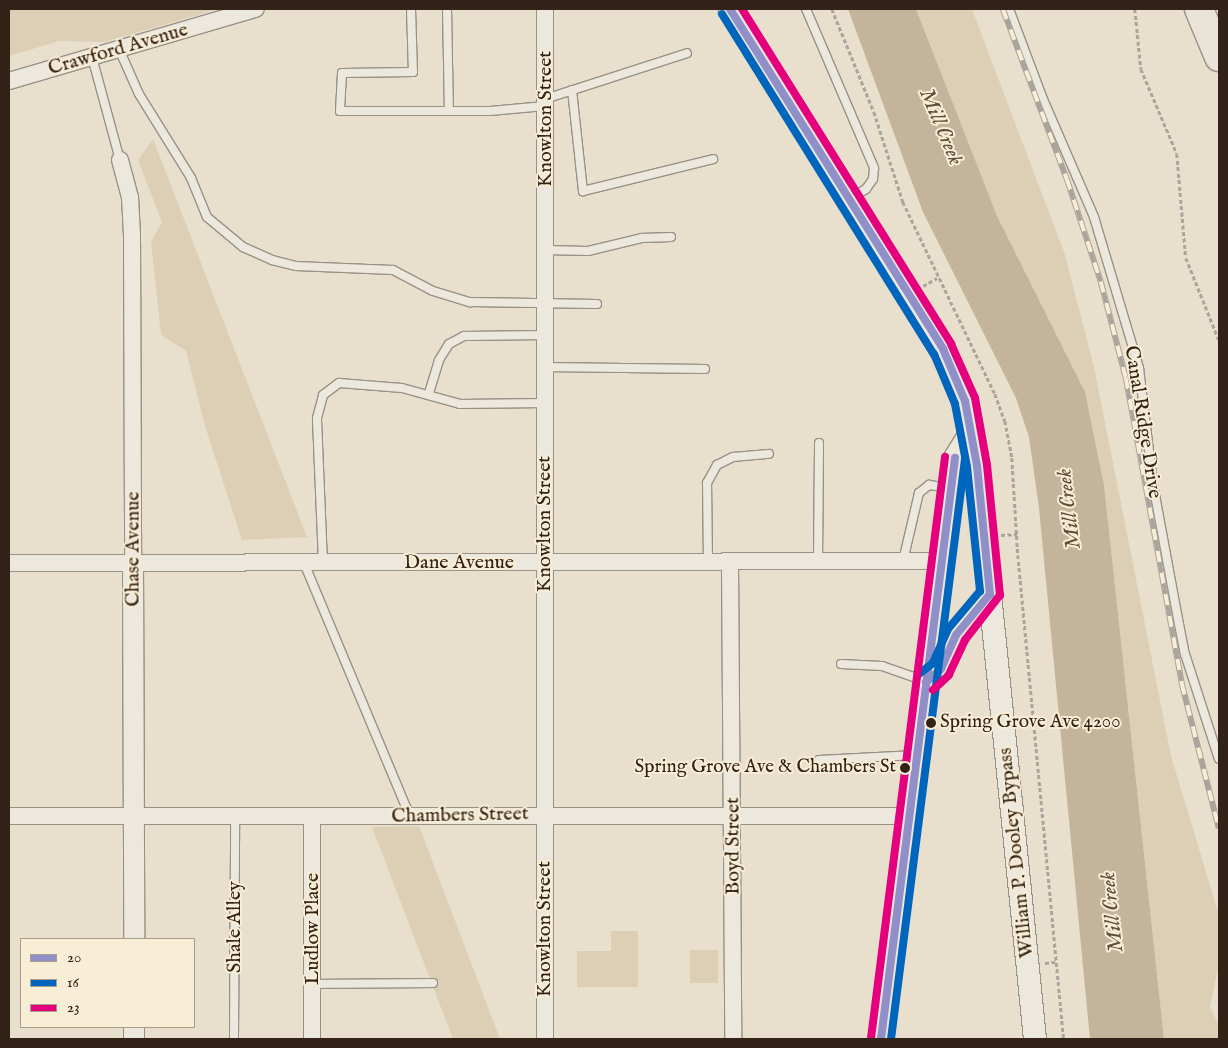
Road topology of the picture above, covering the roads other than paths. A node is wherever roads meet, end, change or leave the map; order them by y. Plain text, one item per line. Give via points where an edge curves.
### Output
1 (256, 9) edge
2 (411, 9) edge
3 (447, 9) edge
4 (545, 9) edge
5 (730, 9) edge
6 (806, 9) edge
7 (1009, 9) edge
8 (1199, 9) edge
9 (119, 49) junction
10 (688, 53) dead end
11 (92, 57) junction
12 (1219, 58) edge
13 (9, 81) edge
14 (572, 90) junction
15 (545, 102) junction
16 (449, 111) junction
17 (713, 159) dead end
18 (120, 160) joint
19 (849, 199) junction
20 (672, 237) dead end
21 (545, 250) junction
22 (545, 303) junction
23 (597, 304) dead end
24 (545, 335) junction
25 (544, 367) junction
26 (705, 369) dead end
27 (429, 393) junction
28 (544, 403) junction
29 (972, 429) junction
30 (820, 443) dead end
31 (769, 454) dead end
32 (950, 488) junction
33 (902, 561) junction
34 (940, 561) junction
35 (544, 562) junction
36 (708, 562) junction
37 (730, 562) junction
38 (818, 562) junction
39 (9, 563) edge
40 (304, 563) junction
41 (323, 563) junction
42 (133, 564) junction
43 (990, 594) junction
44 (841, 664) dead end
45 (926, 682) junction
46 (918, 754) junction
47 (1219, 759) edge
48 (819, 760) dead end
49 (544, 814) junction
50 (134, 815) junction
51 (733, 815) junction
52 (9, 816) edge
53 (235, 816) junction
54 (410, 816) junction
55 (910, 816) junction
56 (312, 818) junction
57 (134, 938) edge
58 (312, 984) junction
59 (433, 984) dead end
60 (234, 1039) edge
61 (312, 1039) edge
62 (545, 1039) edge
63 (733, 1039) edge
64 (882, 1039) edge
65 (1035, 1039) edge

1 - 9 street, Crawford Avenue
2 - 16 lane via 413,72 342,73 340,111
3 - 16 lane
4 - 15 street, Knowlton Street
5 - 19 main road, William P. Dooley Bypass
6 - 19 lane via 874,168 873,179 866,189
7 - 47 lane, Canal Ridge Drive via 1043,99 1094,217 1139,368 1153,484 1185,654
8 - 12 highway
9 - 11 street, Crawford Avenue
9 - 22 lane via 139,94 191,178 207,217 243,247 296,266 393,270 433,291 470,302
10 - 14 lane
11 - 13 street, Crawford Avenue
11 - 18 lane
14 - 15 lane
14 - 17 lane via 583,191
15 - 16 lane
15 - 21 street, Knowlton Street
18 - 42 street, Chase Avenue via 130,197 132,235
19 - 29 main road, William P. Dooley Bypass via 942,348 958,382
20 - 21 lane via 642,238 588,251
21 - 22 street, Knowlton Street
22 - 23 lane
22 - 24 street, Knowlton Street
24 - 25 street, Knowlton Street
24 - 27 lane via 464,336 449,344 439,360
25 - 26 lane
25 - 28 street, Knowlton Street
27 - 28 lane via 460,404
27 - 41 lane via 339,383 323,395 317,418
28 - 35 street, Knowlton Street
29 - 32 street via 955,456
29 - 43 main road, William P. Dooley Bypass
30 - 38 lane
31 - 36 lane via 733,457 717,465 707,483
32 - 33 lane via 930,486 919,493
32 - 34 street
33 - 34 street, Dane Avenue
33 - 38 street, Dane Avenue
34 - 45 street
35 - 36 street, Dane Avenue
35 - 41 street, Dane Avenue
35 - 49 street, Knowlton Street
36 - 37 street, Dane Avenue
37 - 38 street, Dane Avenue
37 - 51 street, Boyd Street
39 - 42 street, Dane Avenue
40 - 41 street, Dane Avenue
40 - 42 street, Dane Avenue
40 - 54 lane
42 - 50 street, Chase Avenue
43 - 45 street via 956,635 941,670
43 - 65 main road, William P. Dooley Bypass
44 - 45 lane via 882,666
45 - 46 street
46 - 48 lane
46 - 55 street
49 - 51 street, Chambers Street
49 - 54 street, Chambers Street
49 - 62 street, Knowlton Street
50 - 52 street, Chambers Street
50 - 53 street, Chambers Street
50 - 57 street, Chase Avenue
51 - 55 street, Chambers Street
51 - 63 street, Boyd Street
53 - 56 street, Chambers Street
53 - 60 lane, Shale Alley
54 - 56 street, Chambers Street
55 - 64 street
56 - 58 street, Ludlow Place
58 - 59 lane
58 - 61 street, Ludlow Place

